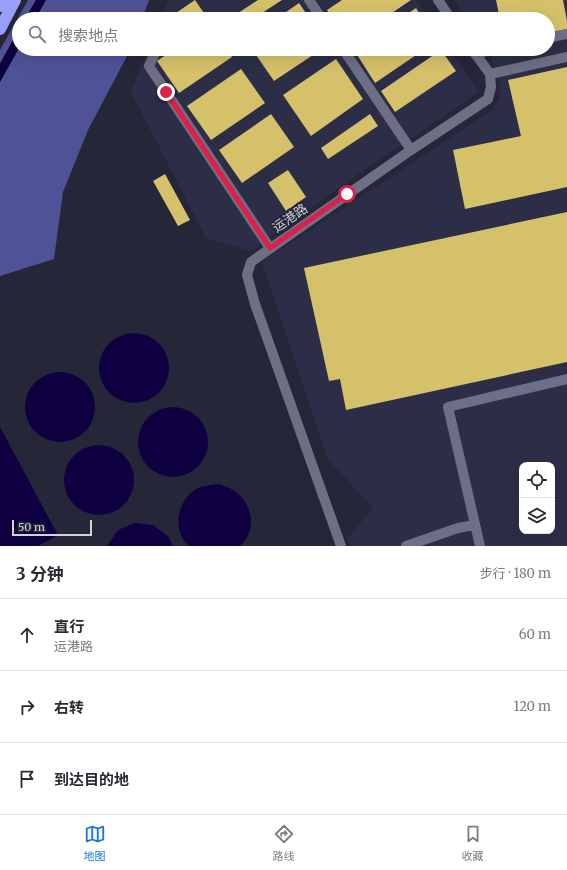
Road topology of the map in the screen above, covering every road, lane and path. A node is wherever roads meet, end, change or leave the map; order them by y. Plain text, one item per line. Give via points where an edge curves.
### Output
1 (4, 0) edge
2 (15, 0) edge
3 (309, 0) edge
4 (438, 0) edge
5 (0, 6) edge
6 (317, 12) edge
7 (446, 12) edge
8 (0, 28) edge
9 (567, 34) edge
10 (555, 37) edge
11 (154, 56) edge
12 (347, 56) edge
13 (477, 56) edge
14 (567, 56) edge
15 (490, 74) junction
16 (411, 150) junction
17 (270, 248) junction
18 (567, 379) edge
19 (475, 525) junction
20 (341, 546) edge
21 (406, 546) edge
22 (480, 546) edge

1 - 5 highway
2 - 8 highway
3 - 6 street
4 - 7 street
9 - 10 street
11 - 17 street via 149,66
12 - 16 street
13 - 15 street
14 - 15 street
15 - 16 street, 运港路 via 491,87 488,99
16 - 17 street, 运港路
17 - 20 street, 运港路 via 251,262 247,275
18 - 19 street via 448,406
19 - 21 street via 458,528
19 - 22 street

